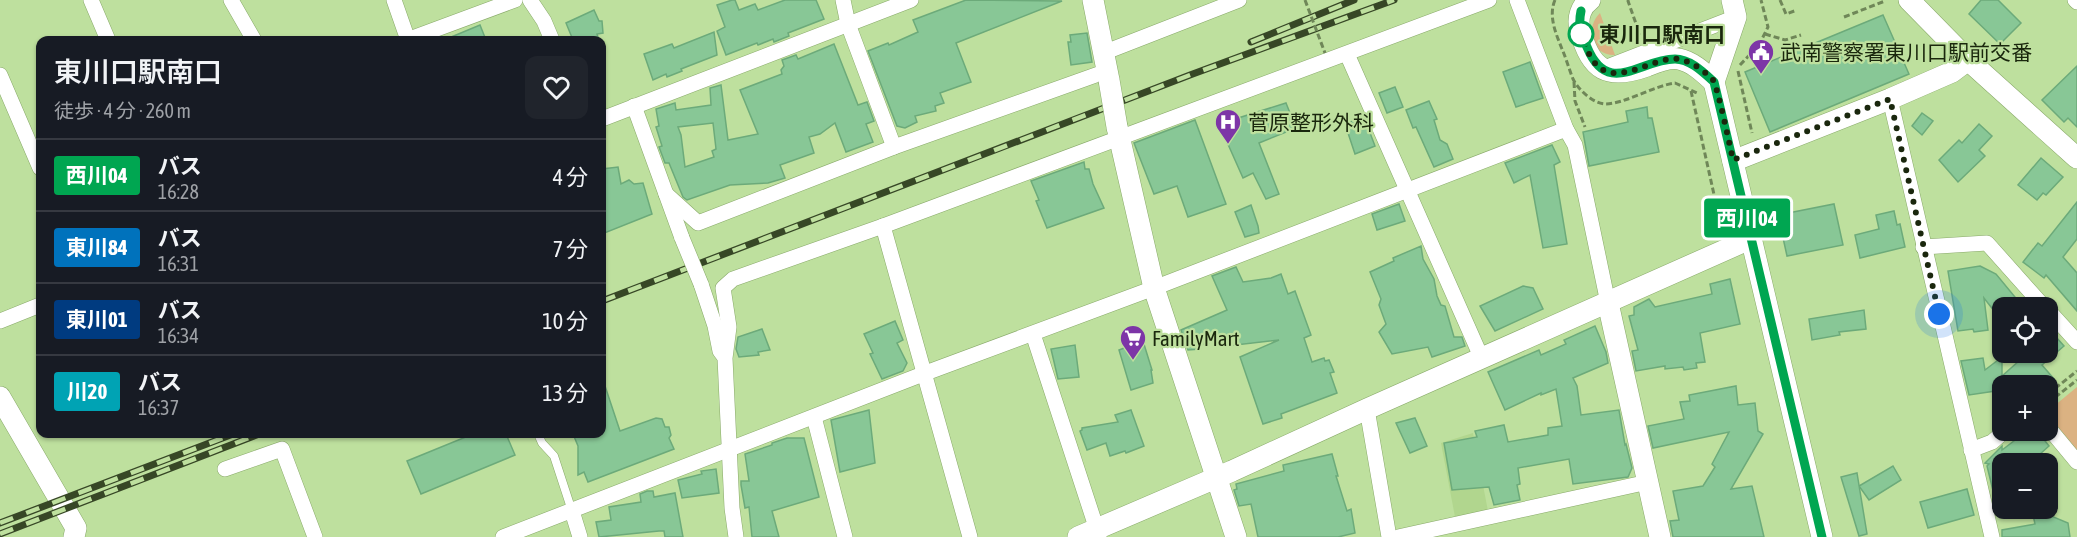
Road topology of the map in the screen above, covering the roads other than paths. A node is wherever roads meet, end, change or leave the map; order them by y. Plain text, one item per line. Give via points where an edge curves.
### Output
1 (91, 0) edge
2 (231, 0) edge
3 (394, 0) edge
4 (514, 0) edge
5 (530, 0) edge
6 (843, 0) edge
7 (911, 0) edge
8 (1093, 0) edge
9 (1239, 0) edge
10 (1489, 0) edge
11 (1517, 0) edge
12 (1590, 0) edge
13 (1909, 0) edge
14 (1734, 8) edge
15 (848, 24) junction
16 (106, 36) edge
17 (252, 36) edge
18 (407, 36) edge
19 (419, 36) edge
20 (550, 36) edge
21 (1347, 54) junction
22 (1968, 60) junction
23 (1106, 68) junction
24 (1602, 69) junction
25 (0, 75) edge
26 (1714, 82) junction
27 (1890, 99) junction
28 (634, 106) junction
29 (606, 117) edge
30 (1566, 129) junction
31 (1118, 132) junction
32 (894, 147) junction
33 (2076, 154) edge
34 (36, 159) edge
35 (1733, 160) junction
36 (1408, 189) junction
37 (666, 194) junction
38 (883, 226) junction
39 (1752, 238) junction
40 (1923, 247) junction
41 (1154, 288) junction
42 (2035, 297) edge
43 (1608, 303) junction
44 (36, 307) edge
45 (0, 321) edge
46 (2058, 322) edge
47 (1033, 334) junction
48 (2077, 342) edge
49 (725, 358) junction
50 (1482, 359) junction
51 (923, 374) junction
52 (0, 397) edge
53 (1367, 409) junction
54 (814, 417) junction
55 (540, 438) edge
56 (2058, 439) edge
57 (1993, 441) edge
58 (730, 450) junction
59 (1971, 450) junction
60 (2077, 462) edge
61 (225, 469) dead end
62 (1217, 478) junction
63 (1648, 482) junction
64 (572, 511) junction
65 (1092, 534) edge
66 (74, 537) edge
67 (315, 537) edge
68 (503, 537) edge
69 (580, 537) edge
70 (736, 537) edge
71 (845, 537) edge
72 (970, 537) edge
73 (1236, 537) edge
74 (1389, 537) edge
75 (1398, 537) edge
76 (1660, 537) edge
77 (1822, 537) edge
78 (1992, 537) edge

1 - 16 street
2 - 17 street
3 - 18 street
4 - 19 street
5 - 20 street
6 - 15 street
7 - 15 street
8 - 23 street
9 - 23 street
10 - 21 street
11 - 30 street
12 - 24 street via 1581,11 1579,27 1592,60
13 - 22 street
14 - 24 street
14 - 26 street
15 - 28 street
15 - 32 street
21 - 31 street
21 - 36 street
22 - 27 street via 1952,72
22 - 33 street
23 - 31 street, bridge
23 - 32 street
24 - 26 street via 1623,74 1676,58
25 - 34 street
26 - 35 street
27 - 35 street
27 - 40 street
28 - 29 street
28 - 37 street
30 - 36 street
30 - 43 street via 1575,145
31 - 38 street
31 - 41 street
32 - 37 street via 698,223
35 - 39 street
36 - 41 street
36 - 50 street
37 - 49 street, bridge
38 - 49 street via 733,279 723,288 729,327
38 - 51 street
39 - 43 street
39 - 77 street
40 - 42 street via 1987,243
40 - 59 street
41 - 47 street
41 - 62 street
43 - 50 street
43 - 63 street
44 - 45 street
46 - 48 street
47 - 51 street
47 - 65 street
49 - 58 street
50 - 53 street
51 - 54 street
51 - 72 street
52 - 66 street via 76,528
53 - 62 street
53 - 74 street
54 - 58 street
54 - 71 street
55 - 64 lane via 554,456
56 - 60 street
57 - 59 street
58 - 64 street
58 - 70 street
59 - 78 street
61 - 67 street via 282,449
62 - 65 street
62 - 73 street
63 - 75 street
63 - 76 street
64 - 68 street
64 - 69 street

